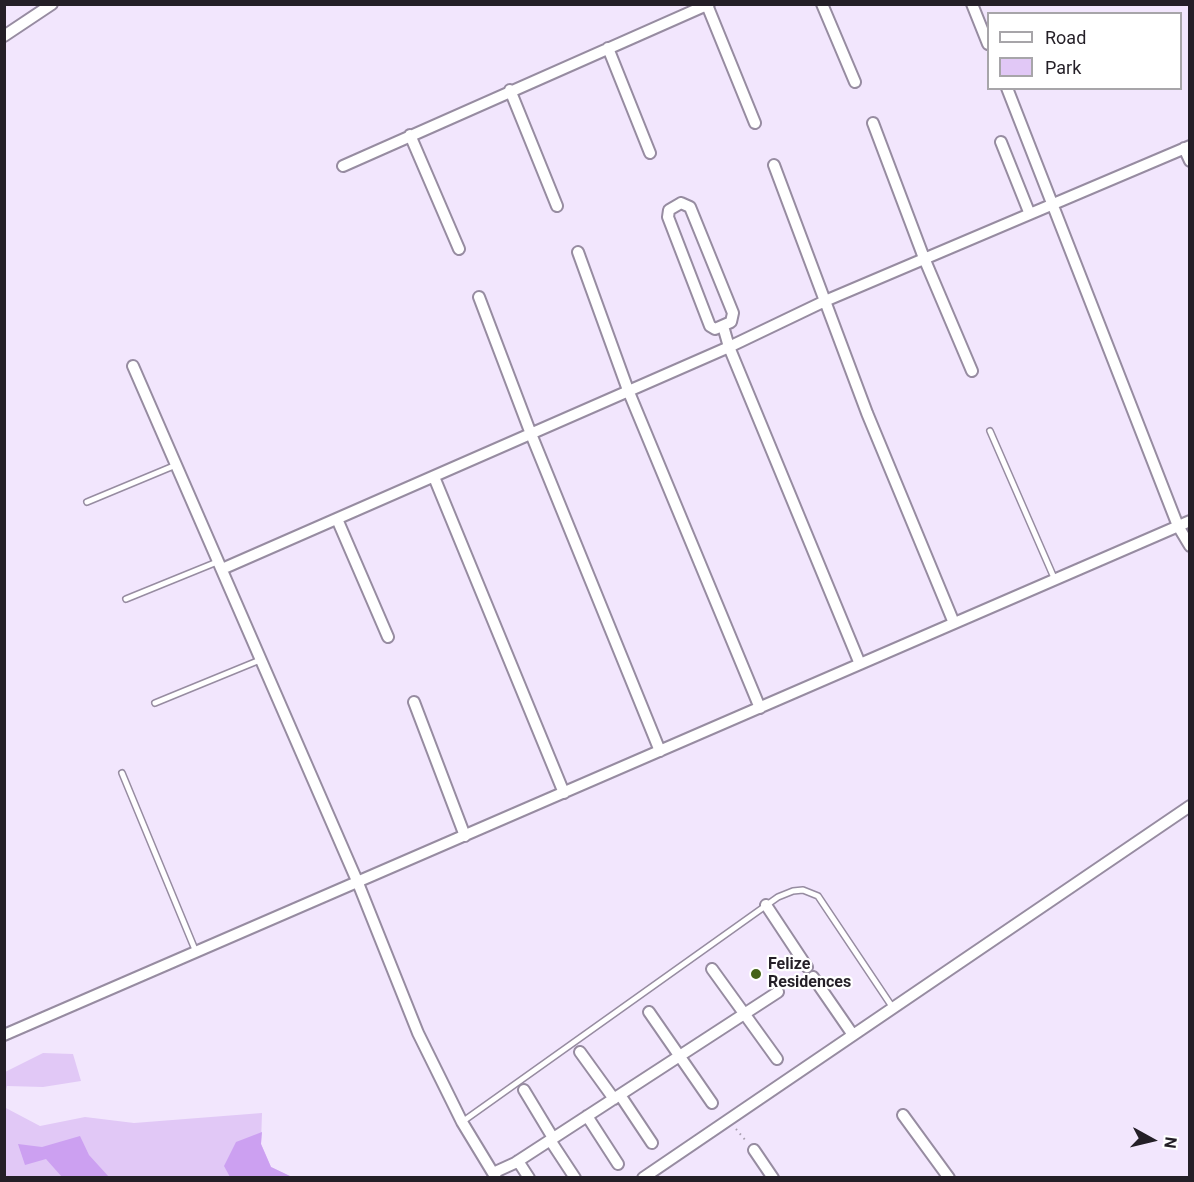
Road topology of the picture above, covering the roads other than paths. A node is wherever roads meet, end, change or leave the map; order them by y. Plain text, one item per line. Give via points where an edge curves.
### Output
1 (52, 4) edge
2 (822, 4) edge
3 (972, 4) edge
4 (708, 5) edge
5 (4, 36) edge
6 (987, 42) edge
7 (609, 48) junction
8 (855, 82) dead end
9 (510, 90) junction
10 (1008, 90) edge
11 (755, 123) dead end
12 (873, 123) dead end
13 (410, 135) junction
14 (1002, 142) dead end
15 (1187, 147) edge
16 (651, 153) dead end
17 (1190, 161) edge
18 (774, 165) dead end
19 (343, 166) dead end
20 (1053, 202) junction
21 (556, 206) dead end
22 (1029, 212) junction
23 (459, 249) dead end
24 (578, 252) dead end
25 (924, 258) junction
26 (479, 297) dead end
27 (825, 301) junction
28 (723, 326) junction
29 (729, 347) junction
30 (133, 366) dead end
31 (972, 371) dead end
32 (628, 390) junction
33 (990, 431) dead end
34 (531, 435) junction
35 (176, 465) junction
36 (434, 477) junction
37 (87, 502) dead end
38 (337, 519) junction
39 (1190, 521) edge
40 (1178, 526) junction
41 (1190, 546) edge
42 (221, 565) junction
43 (1055, 580) junction
44 (126, 599) dead end
45 (954, 623) junction
46 (388, 637) dead end
47 (262, 660) junction
48 (860, 664) junction
49 (414, 702) dead end
50 (155, 703) dead end
51 (760, 708) junction
52 (660, 751) junction
53 (122, 773) dead end
54 (564, 793) junction
55 (1190, 806) edge
56 (465, 836) junction
57 (358, 883) junction
58 (766, 905) junction
59 (196, 952) junction
60 (712, 969) dead end
61 (778, 992) dead end
62 (893, 1008) junction
63 (649, 1012) dead end
64 (744, 1014) junction
65 (4, 1035) edge
66 (853, 1035) junction
67 (580, 1052) dead end
68 (678, 1057) junction
69 (777, 1059) dead end
70 (524, 1090) dead end
71 (617, 1097) junction
72 (712, 1103) dead end
73 (903, 1115) dead end
74 (586, 1116) junction
75 (462, 1122) junction
76 (552, 1139) junction
77 (652, 1143) dead end
78 (753, 1150) road end
79 (518, 1161) junction
80 (618, 1164) dead end
81 (494, 1175) edge
82 (529, 1178) edge
83 (575, 1178) edge
84 (643, 1178) edge
85 (773, 1178) edge
86 (949, 1178) edge

1 - 5 street
2 - 8 street
3 - 6 street
4 - 7 street
4 - 11 street
7 - 9 street
7 - 16 street
9 - 13 street
9 - 21 street
10 - 20 street
12 - 25 street
13 - 19 street
13 - 23 street
14 - 22 street
15 - 17 street
15 - 20 street
18 - 27 street
20 - 22 street
20 - 40 street
22 - 25 street
24 - 32 street
25 - 27 street
25 - 31 street
26 - 34 street
27 - 29 street
27 - 45 street
28 - 28 street via 731,322 733,313 690,207 681,203 669,210 668,217 710,326
28 - 29 street
29 - 32 street
29 - 48 street
30 - 35 street
32 - 34 street
32 - 51 street
33 - 43 lane
34 - 36 street
34 - 52 street
35 - 37 lane
35 - 42 street
36 - 38 street
36 - 54 street
38 - 42 street
38 - 46 street
39 - 40 street
40 - 41 street
40 - 43 street
42 - 44 lane
42 - 47 street
43 - 45 street
45 - 48 street
47 - 50 lane
47 - 57 street
48 - 51 street
49 - 56 street
51 - 52 street
52 - 54 street
53 - 59 lane
54 - 56 street
55 - 62 street
56 - 57 street
57 - 59 street
57 - 75 street via 400,994
58 - 62 lane via 794,891 818,896
58 - 66 street
58 - 75 lane
59 - 65 street
60 - 64 street
61 - 64 street
62 - 66 street
63 - 68 street
64 - 68 street
64 - 69 street
66 - 84 street
67 - 71 street
68 - 71 street
68 - 72 street
70 - 76 street
71 - 74 street
71 - 77 street
73 - 86 street
74 - 76 street
74 - 80 street
75 - 81 street
76 - 79 street
76 - 83 street
78 - 85 street
79 - 81 street
79 - 82 street

